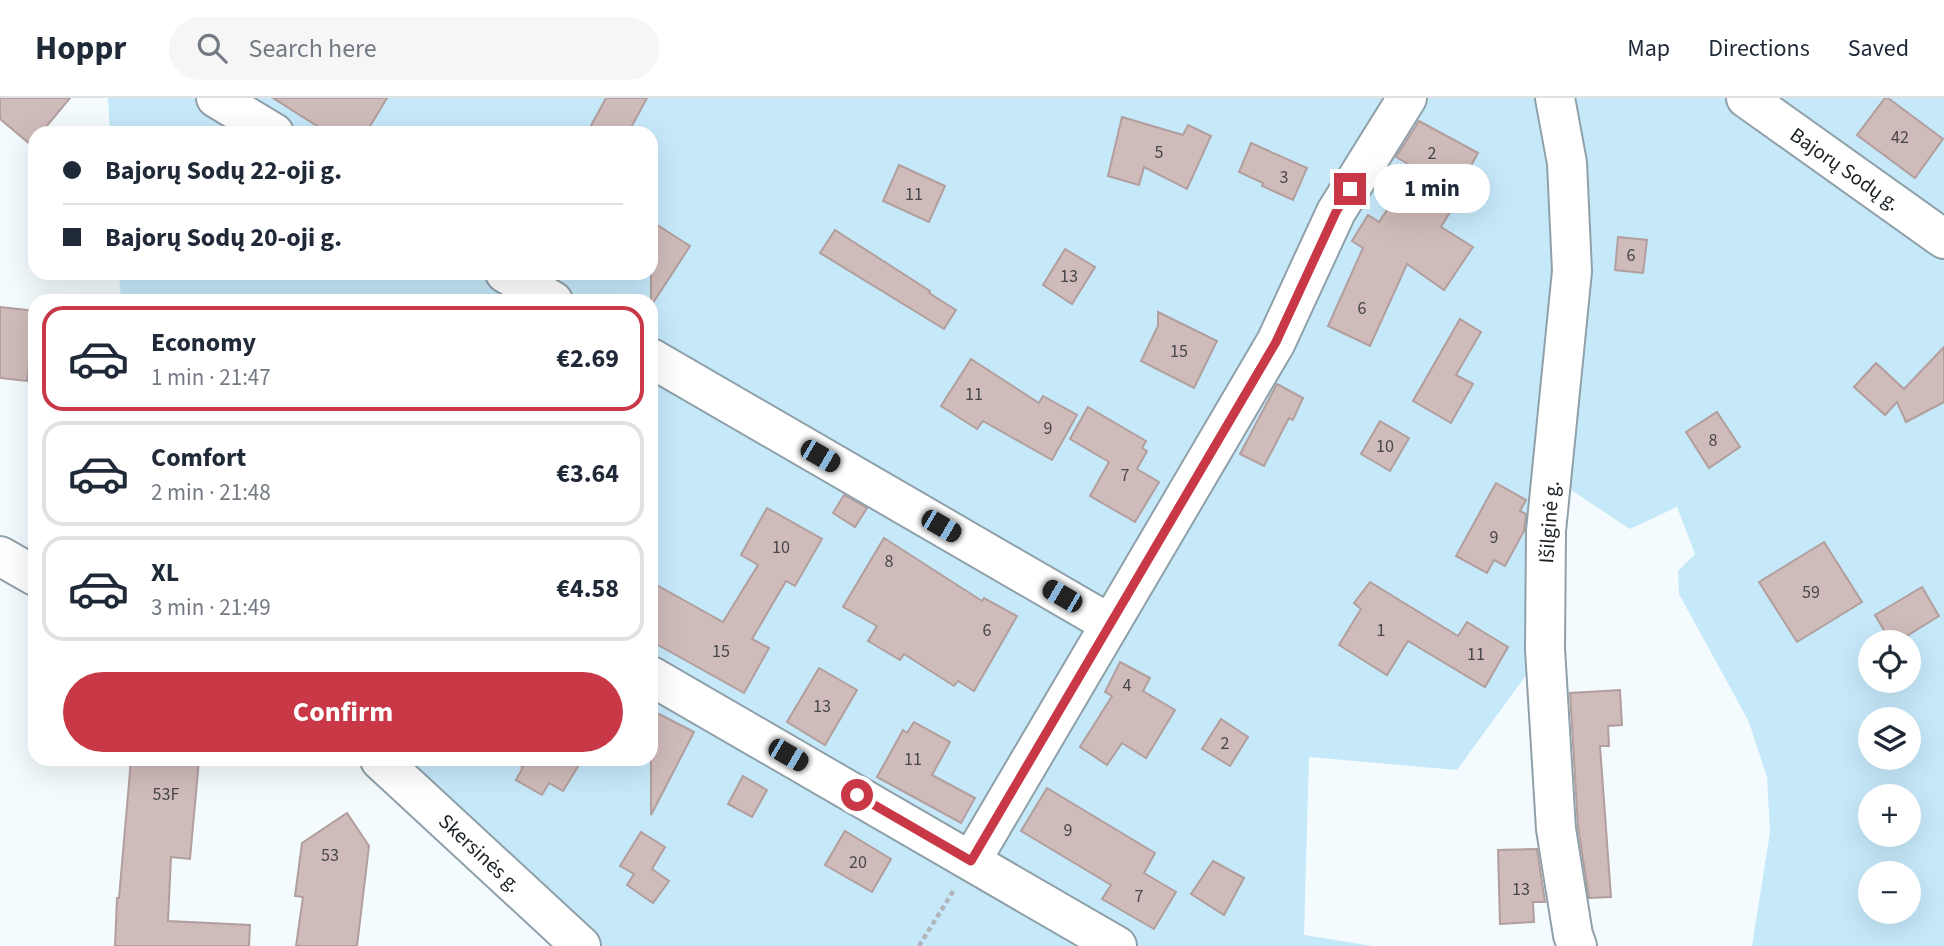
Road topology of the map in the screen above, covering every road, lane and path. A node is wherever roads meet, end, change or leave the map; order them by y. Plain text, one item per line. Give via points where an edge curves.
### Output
1 (216, 98) edge
2 (1406, 98) edge
3 (1555, 98) edge
4 (1746, 98) edge
5 (262, 126) edge
6 (1944, 239) edge
7 (517, 280) edge
8 (541, 294) edge
9 (658, 362) edge
10 (0, 556) edge
11 (28, 572) edge
12 (1110, 624) junction
13 (658, 680) edge
14 (386, 766) edge
15 (971, 861) junction
16 (581, 946) edge
17 (919, 946) edge
18 (1118, 946) edge
19 (1577, 946) edge

1 - 5 street
2 - 12 street via 1336,212 1276,342
3 - 19 street, Išilginė g. via 1567,163 1572,271 1546,531 1545,649 1556,829
4 - 6 street, Bajorų Sodų g.
7 - 8 street
9 - 12 street
10 - 11 street
12 - 15 street
13 - 15 street
14 - 16 street, Skersinės g.
15 - 17 path
15 - 18 street

